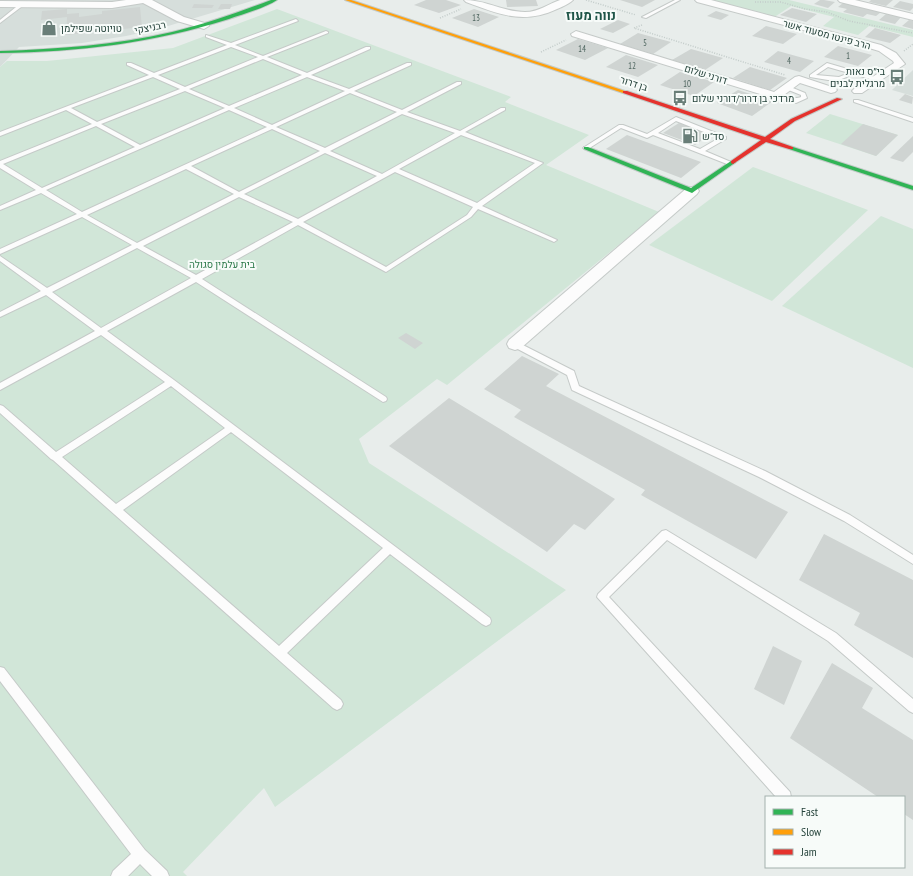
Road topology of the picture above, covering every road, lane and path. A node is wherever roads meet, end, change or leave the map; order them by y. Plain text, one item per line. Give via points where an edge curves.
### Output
1 (126, 0) edge
2 (145, 0) edge
3 (159, 0) edge
4 (261, 0) edge
5 (275, 0) edge
6 (347, 0) edge
7 (364, 0) edge
8 (469, 0) edge
9 (568, 0) edge
10 (586, 0) edge
11 (678, 0) edge
12 (700, 0) edge
13 (843, 0) edge
14 (755, 2) dead end
15 (0, 4) edge
16 (23, 4) junction
17 (94, 5) junction
18 (172, 14) junction
19 (913, 16) edge
20 (644, 17) junction
21 (296, 20) dead end
22 (0, 22) edge
23 (201, 27) junction
24 (159, 31) junction
25 (326, 32) dead end
26 (913, 33) edge
27 (577, 34) joint
28 (233, 46) junction
29 (368, 48) dead end
30 (0, 50) edge
31 (541, 52) dead end
32 (262, 57) junction
33 (129, 64) dead end
34 (409, 64) dead end
35 (853, 73) junction
36 (306, 74) junction
37 (155, 75) junction
38 (799, 79) junction
39 (876, 79) junction
40 (459, 83) dead end
41 (185, 88) junction
42 (788, 88) junction
43 (831, 90) junction
44 (349, 91) junction
45 (857, 96) junction
46 (782, 99) dead end
47 (839, 100) junction
48 (229, 108) junction
49 (68, 109) junction
50 (503, 109) dead end
51 (402, 112) junction
52 (913, 120) edge
53 (96, 124) junction
54 (752, 125) dead end
55 (272, 127) junction
56 (462, 133) junction
57 (653, 133) junction
58 (769, 133) junction
59 (0, 134) edge
60 (139, 147) junction
61 (586, 148) joint
62 (325, 151) junction
63 (700, 152) junction
64 (866, 162) dead end
65 (0, 164) edge
66 (729, 164) junction
67 (186, 166) junction
68 (394, 169) junction
69 (382, 176) junction
70 (913, 179) edge
71 (913, 188) edge
72 (41, 190) junction
73 (692, 190) junction
74 (239, 194) junction
75 (477, 206) junction
76 (0, 208) edge
77 (81, 214) junction
78 (300, 223) junction
79 (554, 240) dead end
80 (138, 245) junction
81 (0, 252) edge
82 (0, 258) edge
83 (197, 279) junction
84 (45, 292) junction
85 (0, 315) edge
86 (102, 331) junction
87 (515, 344) joint
88 (171, 382) junction
89 (0, 387) edge
90 (383, 398) dead end
91 (0, 408) edge
92 (231, 428) junction
93 (54, 457) junction
94 (115, 510) junction
95 (390, 548) junction
96 (913, 560) edge
97 (486, 621) dead end
98 (279, 653) junction
99 (0, 672) edge
100 (337, 704) dead end
101 (913, 707) edge
102 (784, 796) edge
103 (140, 855) junction
104 (118, 876) edge
105 (162, 876) edge

1 - 17 street
2 - 17 street
2 - 18 street
3 - 23 street
4 - 23 street, רבניצקי
5 - 23 street, רבניצקי
6 - 58 street, בן דרור
7 - 54 street, בן דרור
8 - 9 street via 523,19
10 - 20 path
11 - 20 lane
12 - 39 street, הרב פינטו מסעוד אשר via 884,49 896,56 900,64
13 - 19 street
14 - 26 path via 782,2 826,12 849,21
15 - 16 street
16 - 17 street
16 - 22 lane
18 - 23 street
18 - 24 street via 174,23
20 - 38 path via 638,20 647,22 634,28
21 - 28 lane
23 - 24 street, רבניצקי
23 - 28 lane
23 - 30 street, רבניצקי via 93,48
24 - 30 street, רבניצקי via 68,45
25 - 32 lane
27 - 31 path
27 - 42 street, דורני שלום via 776,96
28 - 32 lane
28 - 37 lane
29 - 36 lane
32 - 36 lane
32 - 41 lane
33 - 37 lane
34 - 44 lane
35 - 35 lane via 827,66 812,76 835,79
35 - 39 lane
36 - 44 lane
36 - 48 lane
37 - 41 lane
37 - 49 lane
38 - 42 street, דורני שלום
38 - 43 street
39 - 45 street, הרב פינטו מסעוד אשר
40 - 51 lane
41 - 48 lane
41 - 53 lane
42 - 46 lane via 803,94 804,98 796,101
43 - 45 street via 842,88
43 - 47 street via 830,94
44 - 51 lane
44 - 55 lane
45 - 47 street
45 - 52 lane
47 - 58 street via 793,120 785,132
48 - 55 lane
48 - 60 lane
49 - 53 lane
49 - 59 lane
50 - 56 lane
51 - 56 lane
51 - 62 lane
53 - 60 lane
53 - 65 lane
55 - 62 lane
55 - 67 lane
56 - 68 lane
56 - 75 lane via 540,163
57 - 61 lane via 647,136 622,126
57 - 63 lane
57 - 63 lane via 676,119 724,138
58 - 66 street
58 - 71 street, בן דרור
60 - 72 lane
61 - 73 street
62 - 69 lane
62 - 74 lane
63 - 66 lane
64 - 70 street
65 - 72 lane
66 - 73 street
67 - 74 lane
67 - 77 lane
68 - 69 lane
68 - 75 lane
69 - 78 lane
72 - 76 lane
72 - 77 lane
73 - 87 street
74 - 78 lane
74 - 80 lane
75 - 78 lane via 469,216 386,270
75 - 79 lane
77 - 80 lane
77 - 81 lane
78 - 83 lane
80 - 83 lane
80 - 84 lane
82 - 84 lane
83 - 86 lane
83 - 90 lane
84 - 85 lane
84 - 86 lane
86 - 88 lane
86 - 89 lane
87 - 96 lane via 571,373 575,388 769,478 846,518
88 - 92 lane
88 - 93 lane
91 - 93 lane
92 - 94 lane
92 - 95 lane
93 - 94 lane
94 - 98 lane
95 - 97 lane
95 - 98 lane
98 - 100 lane
99 - 103 lane
101 - 102 lane via 832,637 666,534 602,597
103 - 104 lane
103 - 105 lane

